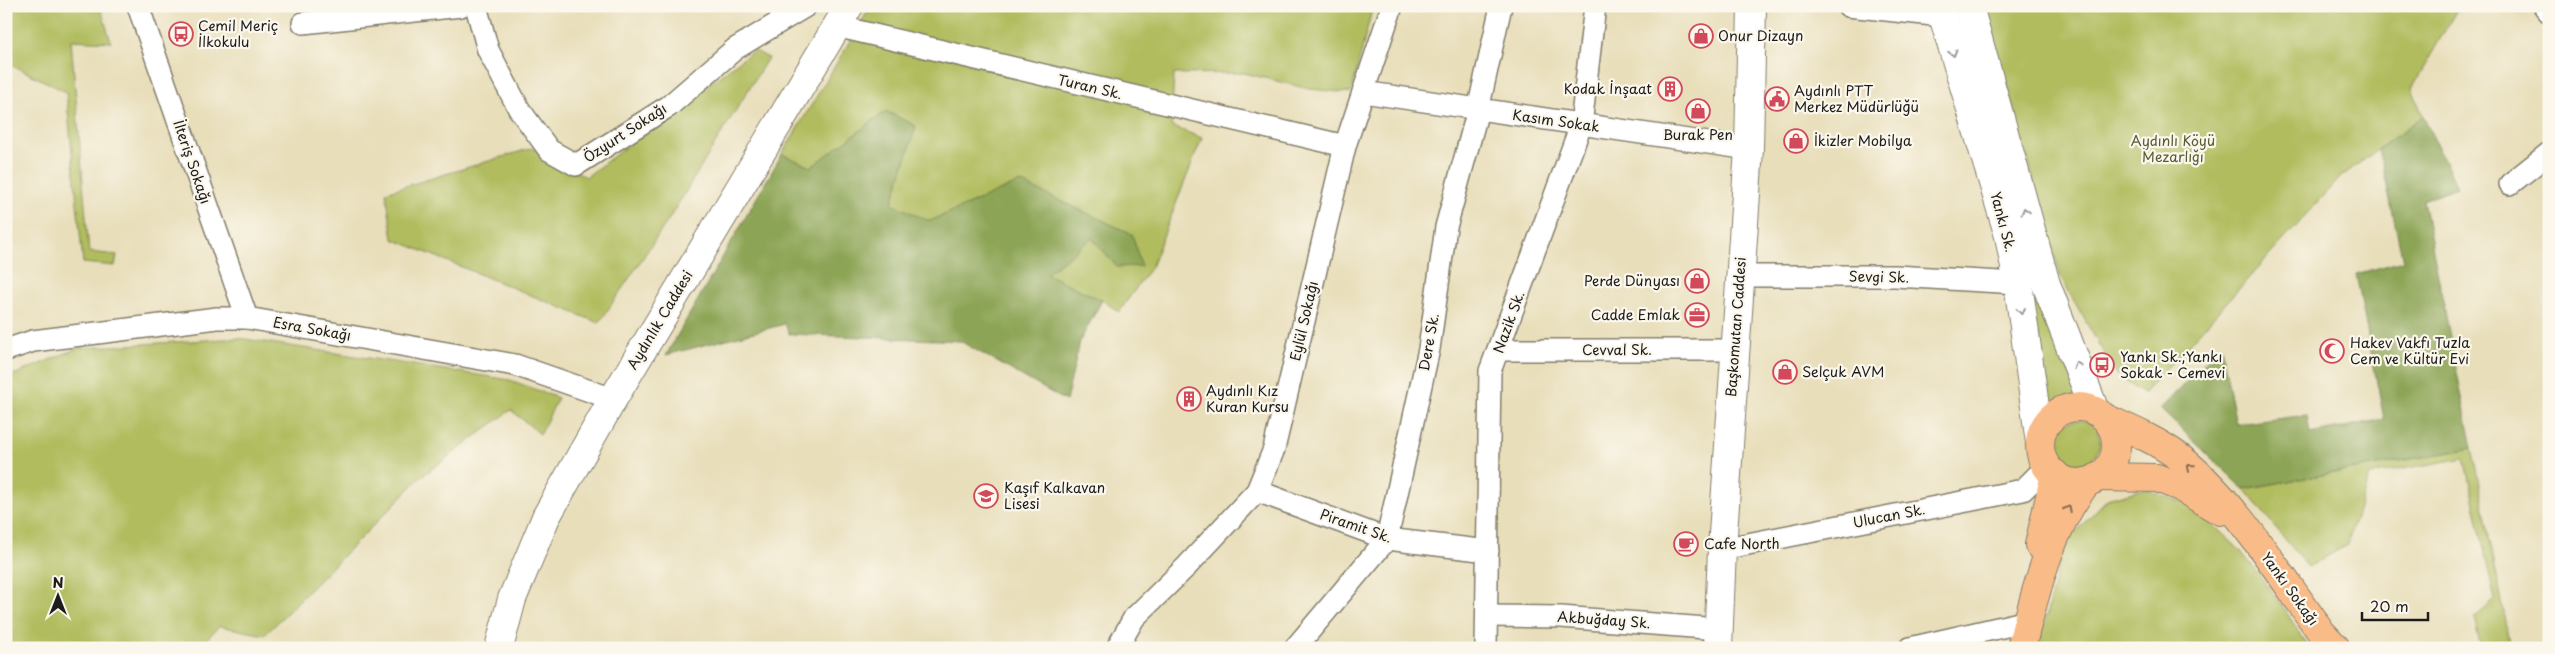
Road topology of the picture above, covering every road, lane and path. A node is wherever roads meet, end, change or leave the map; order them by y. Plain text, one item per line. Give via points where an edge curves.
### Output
1 (138, 6) edge
2 (461, 6) edge
3 (476, 6) edge
4 (806, 6) edge
5 (1392, 6) edge
6 (1501, 6) edge
7 (1595, 6) edge
8 (1752, 6) edge
9 (1848, 6) edge
10 (1969, 6) edge
11 (2544, 6) edge
12 (1941, 11) edge
13 (2549, 12) edge
14 (843, 16) edge
15 (303, 23) dead end
16 (1363, 92) junction
17 (1478, 110) junction
18 (1581, 125) junction
19 (1345, 146) junction
20 (1748, 149) junction
21 (2549, 152) edge
22 (2510, 184) dead end
23 (1740, 276) junction
24 (2018, 282) junction
25 (247, 318) junction
26 (6, 350) edge
27 (1498, 350) junction
28 (1735, 350) junction
29 (613, 399) junction
30 (2100, 414) junction
31 (2047, 461) junction
32 (2092, 479) junction
33 (1256, 491) junction
34 (2246, 529) junction
35 (1387, 539) junction
36 (1722, 549) junction
37 (1488, 551) junction
38 (1488, 616) junction
39 (2028, 621) junction
40 (1718, 638) edge
41 (1485, 647) edge
42 (499, 648) edge
43 (1118, 648) edge
44 (1296, 648) edge
45 (1910, 648) edge
46 (2021, 648) edge
47 (2336, 648) edge

1 - 25 street, İlteriş Sokağı
2 - 15 street
3 - 4 street, Özyurt Sokağı via 488,50 519,110 549,150 576,164 669,106 735,49
5 - 16 street, Eylül Sokağı
6 - 17 street, Dere Sk.
7 - 18 street, Nazik Sk.
8 - 20 street, Başkomutan Caddesi
9 - 12 street
30 -> 10 street via 2046,284
11 - 13 street
12 -> 24 street, Yankı Sk. via 2008,236
14 - 19 street, Turan Sk.
14 - 29 street, Aydınlık Caddesi
16 - 17 street, Kasım Sokak
16 - 19 street, Eylül Sokağı
17 - 18 street, Kasım Sokak
17 - 35 street, Dere Sk. via 1446,227 1429,349
18 - 20 street, Kasım Sokak
18 - 27 street, Nazik Sk.
19 - 33 street, Eylül Sokağı via 1274,449
20 - 23 street, Başkomutan Caddesi
21 - 22 street
23 - 24 street, Sevgi Sk. via 1895,276
23 - 28 street, Başkomutan Caddesi
24 -> 31 street, Yankı Sk.
25 - 26 street, Esra Sokağı via 217,318 33,341
25 - 29 street, Esra Sokağı via 515,365
27 - 28 street, Cevval Sk.
27 - 37 street, Nazik Sk. via 1490,371
28 - 36 street, Başkomutan Caddesi
29 - 42 street, Aydınlık Caddesi via 546,517 512,599
30 - 31 main road via 2083,407 2059,412 2043,431
30 - 32 main road via 2112,427 2116,449 2107,470
34 -> 30 main road, Yankı Sokağı via 2210,484 2177,455
31 - 32 main road via 2064,480
31 - 36 street, Ulucan Sk. via 2023,490
31 - 39 main road
32 - 34 main road, Yankı Sokağı via 2157,478 2209,503
39 -> 32 main road via 2058,531 2072,501
33 - 35 street, Piramit Sk.
33 - 43 street, Eylül Sokağı via 1188,566 1134,618
34 - 47 main road, Yankı Sokağı
35 - 37 street, Piramit Sk.
35 - 44 street, Dere Sk.
36 - 40 street, Başkomutan Caddesi
37 - 38 street, Nazik Sk.
38 - 40 street, Akbuğday Sk. via 1561,617
38 - 41 street, Nazik Sk.
39 - 45 street
39 - 46 main road

